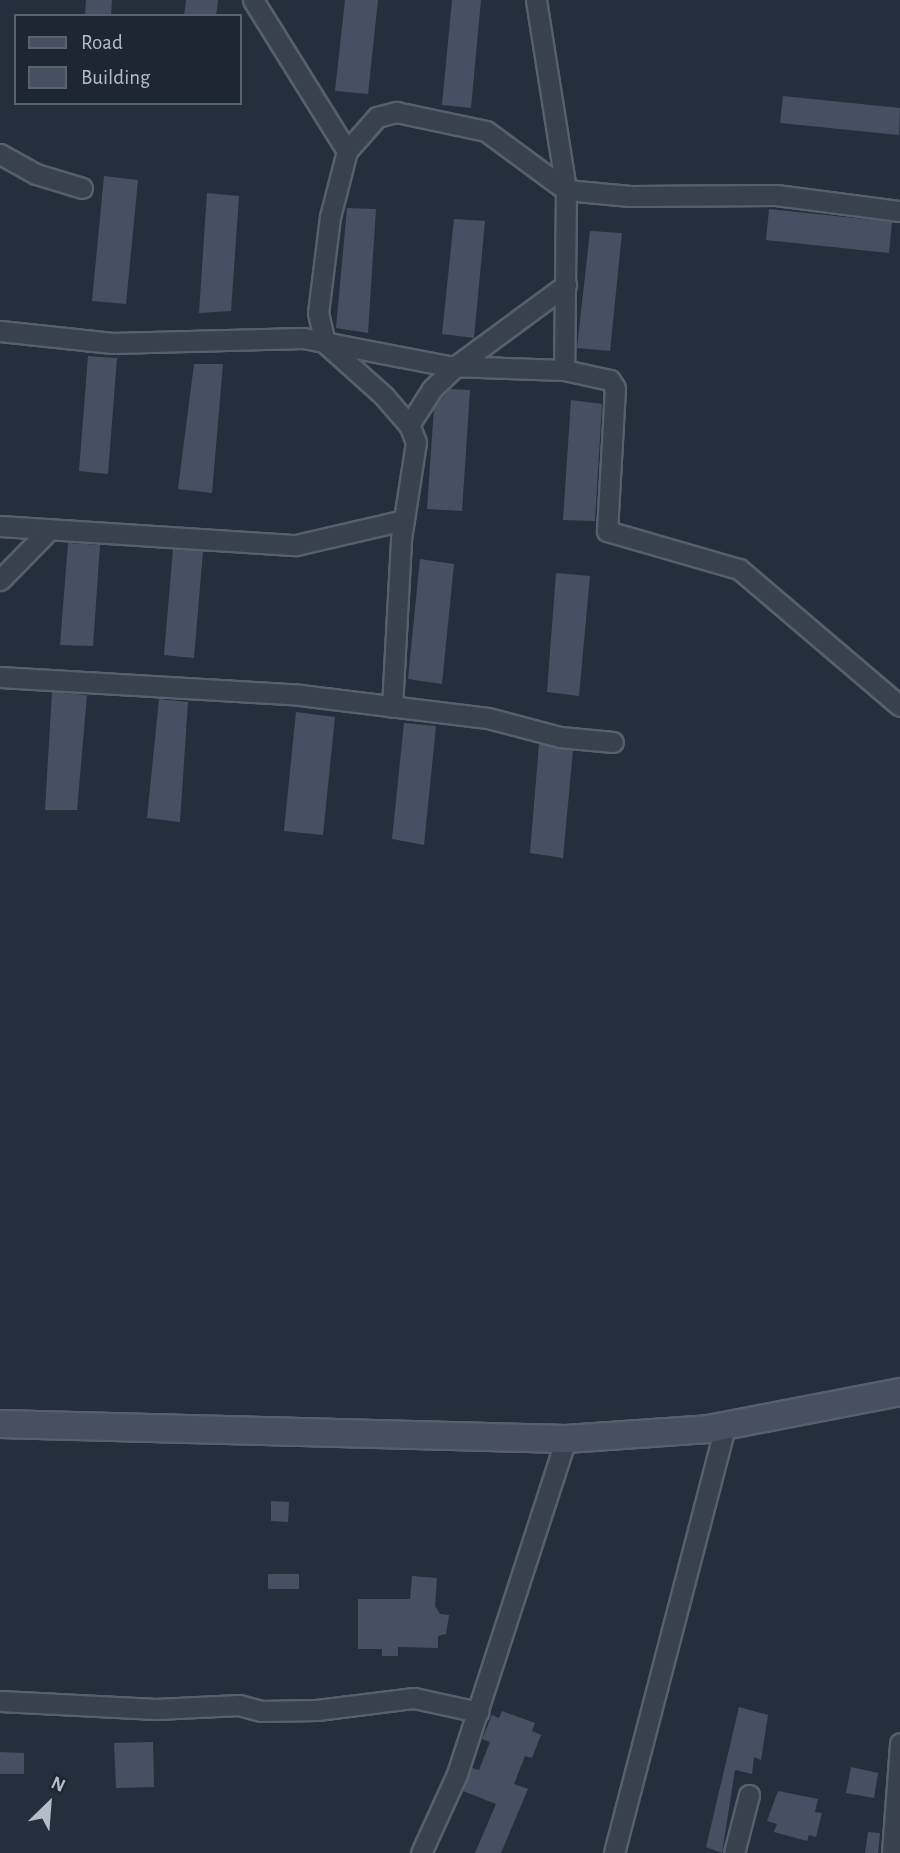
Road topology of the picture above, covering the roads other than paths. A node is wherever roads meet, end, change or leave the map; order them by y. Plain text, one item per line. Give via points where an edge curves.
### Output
1 (253, 0) edge
2 (536, 0) edge
3 (347, 151) junction
4 (0, 154) edge
5 (82, 188) dead end
6 (566, 190) junction
7 (900, 208) edge
8 (566, 285) junction
9 (0, 331) edge
10 (325, 343) junction
11 (456, 366) junction
12 (564, 370) junction
13 (409, 425) junction
14 (404, 520) junction
15 (0, 526) edge
16 (50, 529) junction
17 (0, 580) edge
18 (0, 677) edge
19 (900, 706) edge
20 (392, 707) junction
21 (613, 742) dead end
22 (900, 1392) edge
23 (725, 1426) junction
24 (2, 1427) edge
25 (566, 1439) junction
26 (0, 1702) edge
27 (478, 1712) junction
28 (900, 1743) edge
29 (750, 1794) dead end
30 (421, 1853) edge
31 (614, 1853) edge
32 (734, 1853) edge
33 (892, 1853) edge

1 - 3 street
2 - 6 street
3 - 6 street via 377,117 396,112 486,131
3 - 10 street via 330,217 318,313
4 - 5 street via 36,174
6 - 7 street via 630,197 776,195
6 - 8 street
8 - 11 street
8 - 12 street
9 - 10 street via 112,343 303,338
10 - 11 street
10 - 13 street
11 - 12 street
11 - 13 street via 432,389
12 - 19 street via 610,380 615,388 607,531 739,569
13 - 14 street via 416,442
14 - 16 street via 296,545
14 - 20 street
15 - 16 street
16 - 17 street
18 - 20 street via 300,695
20 - 21 street via 488,718 560,737
22 - 23 main road
23 - 25 main road
23 - 31 street
24 - 25 main road
25 - 27 street
26 - 27 street via 156,1709 239,1705 261,1711 317,1710 414,1698
27 - 30 street
28 - 33 street
29 - 32 street

